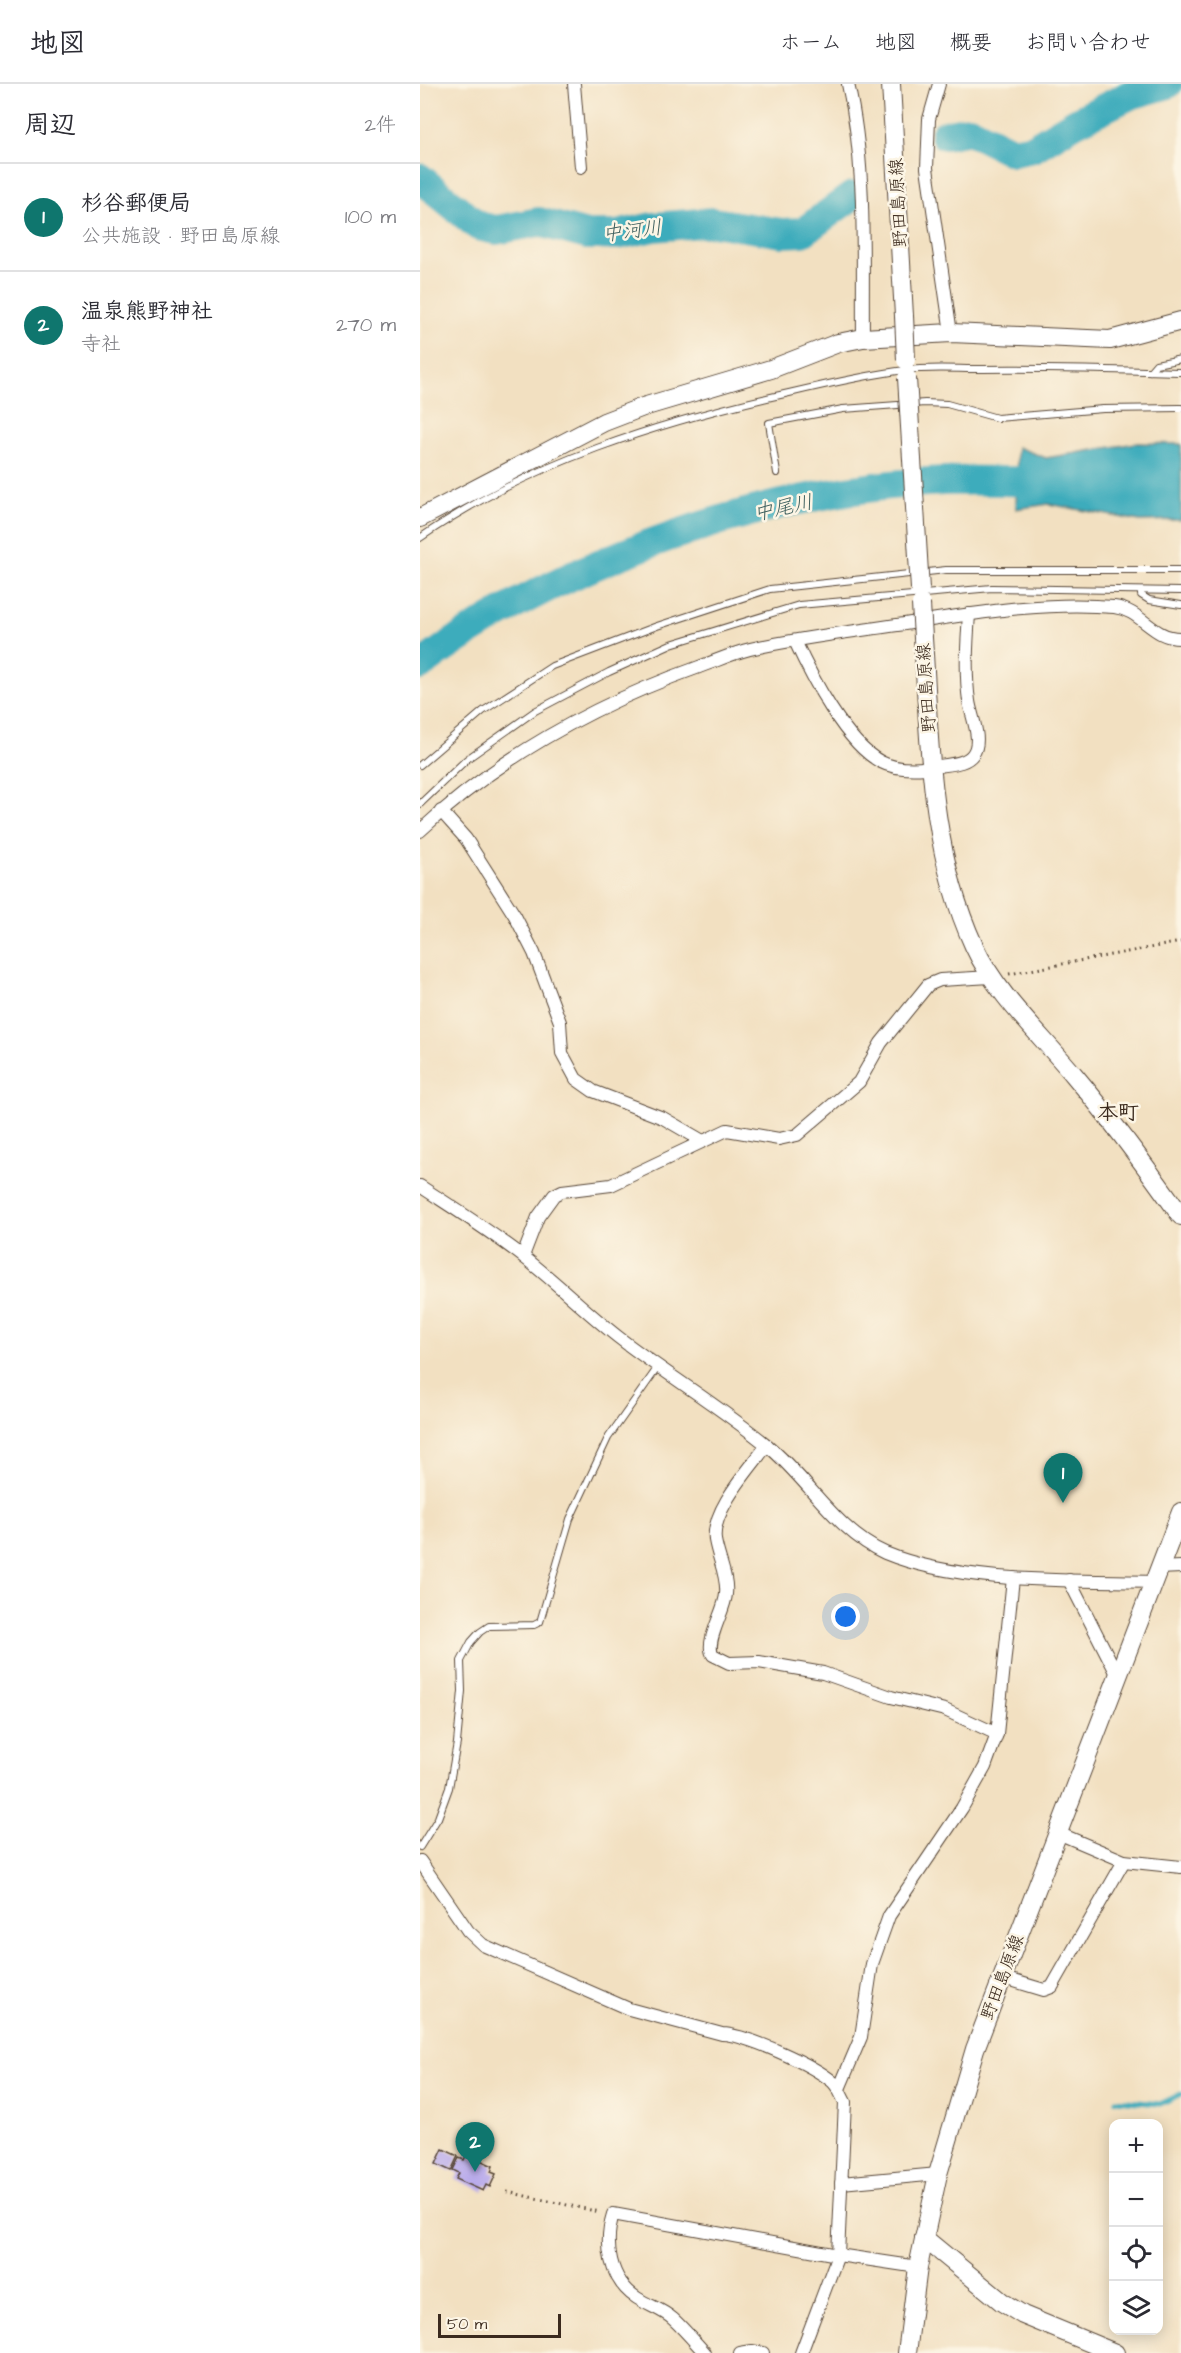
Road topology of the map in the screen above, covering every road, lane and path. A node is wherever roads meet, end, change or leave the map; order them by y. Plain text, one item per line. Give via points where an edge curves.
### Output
1 (574, 84) edge
2 (848, 84) edge
3 (891, 84) edge
4 (939, 84) edge
5 (581, 167) dead end
6 (1181, 321) edge
7 (951, 333) junction
8 (863, 338) junction
9 (1181, 359) edge
10 (906, 370) junction
11 (1149, 371) junction
12 (1181, 372) edge
13 (1181, 408) edge
14 (777, 473) dead end
15 (420, 518) edge
16 (420, 538) edge
17 (1181, 570) edge
18 (1141, 591) junction
19 (1181, 591) edge
20 (921, 596) junction
21 (1181, 605) edge
22 (969, 614) junction
23 (1181, 638) edge
24 (795, 641) junction
25 (420, 765) edge
26 (931, 768) junction
27 (420, 804) edge
28 (441, 811) junction
29 (420, 831) edge
30 (1181, 942) edge
31 (991, 977) junction
32 (701, 1140) junction
33 (420, 1186) edge
34 (1181, 1216) edge
35 (523, 1256) junction
36 (658, 1367) junction
37 (767, 1445) junction
38 (1181, 1512) edge
39 (1181, 1567) edge
40 (1157, 1575) junction
41 (1013, 1578) junction
42 (1069, 1580) junction
43 (1118, 1676) junction
44 (998, 1734) junction
45 (1058, 1833) junction
46 (420, 1847) edge
47 (1124, 1860) junction
48 (420, 1861) edge
49 (1181, 1867) edge
50 (1001, 1977) junction
51 (839, 2089) junction
52 (938, 2174) junction
53 (841, 2183) junction
54 (507, 2192) dead end
55 (598, 2211) dead end
56 (924, 2238) junction
57 (838, 2255) junction
58 (918, 2267) junction
59 (705, 2353) edge
60 (740, 2353) edge
61 (763, 2353) edge
62 (801, 2353) edge
63 (906, 2353) edge
64 (1115, 2353) edge

1 - 5 street
2 - 8 street via 857,124 861,177
3 - 10 main road, 野田島原線, bridge
4 - 7 street via 929,119 927,168
6 - 7 main road via 1110,340
7 - 8 main road
8 - 15 main road via 603,422
9 - 11 lane via 1156,364
10 - 11 lane
10 - 16 lane via 702,413 629,437 522,481
10 - 20 main road, 野田島原線, bridge
11 - 12 lane
13 - 14 lane via 1103,409 997,418 947,404 843,409 769,423
17 - 25 lane via 946,570 770,589 552,666 483,711
18 - 19 lane
18 - 20 lane via 992,588
18 - 21 lane via 1149,600
20 - 26 main road, 野田島原線, bridge
20 - 27 lane via 799,605 672,644 535,711 467,759
22 - 23 street via 1011,607 1114,607 1137,615 1164,637
22 - 24 street
22 - 26 street via 969,700 976,746 963,762
24 - 26 street via 816,686 870,754 896,768
24 - 28 street via 739,653 669,678 593,712 516,756
26 - 31 main road, 野田島原線 via 934,809 949,882 974,946
28 - 29 street
28 - 32 street via 466,839 534,953 560,1022 562,1053 576,1079 593,1091 663,1118
30 - 31 path
31 - 32 street via 940,980 928,985 881,1042 859,1082 797,1135 779,1139 727,1130
31 - 34 main road, 野田島原線 via 1084,1087
32 - 35 street via 611,1185 554,1195 538,1217
33 - 35 street
35 - 36 street
36 - 37 street
36 - 46 lane via 608,1438 570,1519 540,1622 489,1626 480,1632 461,1661 458,1733 449,1788 438,1818
37 - 41 street via 865,1542 930,1567
37 - 44 street via 727,1501 716,1524 726,1594 710,1646 713,1655 729,1663 759,1662 823,1673 945,1710
38 - 40 main road, 野田島原線
39 - 40 street
40 - 42 street
40 - 43 main road, 野田島原線
41 - 42 street
41 - 44 street
42 - 43 street
43 - 45 main road, 野田島原線
44 - 51 street via 962,1808 880,1936 861,2037
45 - 47 street
45 - 50 main road, 野田島原線
47 - 49 street
47 - 50 street via 1052,1987 1044,1990
48 - 51 street via 468,1931 483,1945 629,2009 736,2035 787,2056
50 - 52 main road, 野田島原線
51 - 53 street via 845,2102
52 - 53 street
52 - 56 main road, 野田島原線
53 - 57 street
54 - 55 path
56 - 58 main road, 野田島原線
56 - 64 main road via 1016,2311
57 - 58 street
57 - 59 street via 614,2214 608,2246 616,2275 625,2289 673,2319
57 - 62 street
58 - 63 main road, 野田島原線
60 - 61 street

